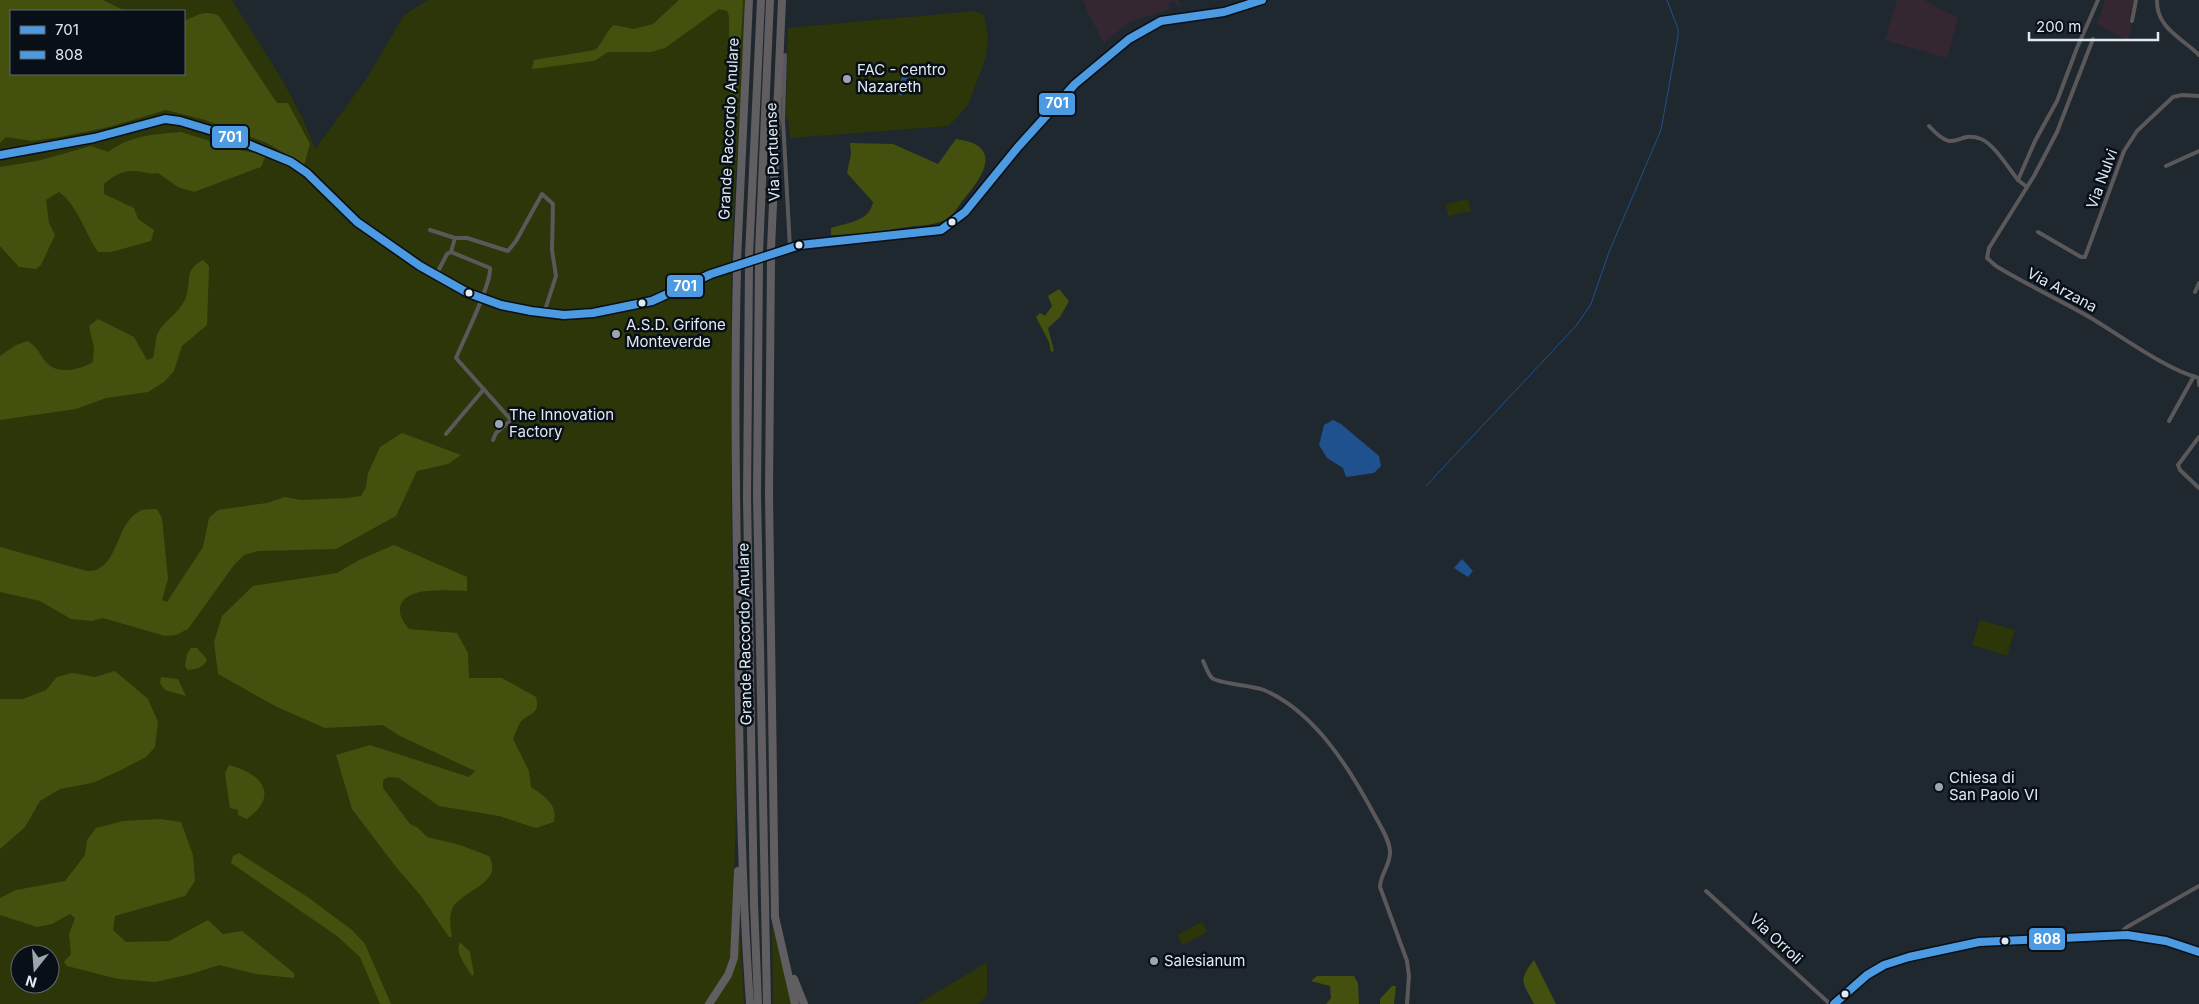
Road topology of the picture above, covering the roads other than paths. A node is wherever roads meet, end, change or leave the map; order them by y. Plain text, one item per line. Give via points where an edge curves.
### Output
1 (750, 0) edge
2 (761, 0) edge
3 (770, 0) edge
4 (782, 0) edge
5 (1262, 0) edge
6 (2098, 0) edge
7 (2136, 0) edge
8 (2158, 0) edge
9 (2132, 21) dead end
10 (2093, 39) dead end
11 (785, 55) dead end
12 (2199, 55) edge
13 (2080, 57) junction
14 (2199, 96) edge
15 (1929, 126) dead end
16 (2199, 151) edge
17 (0, 155) edge
18 (2166, 166) dead end
19 (2018, 180) junction
20 (2027, 187) junction
21 (430, 230) dead end
22 (2038, 232) dead end
23 (455, 238) junction
24 (790, 248) junction
25 (774, 250) junction
26 (451, 252) junction
27 (759, 252) dead end
28 (749, 256) dead end
29 (770, 258) dead end
30 (737, 260) dead end
31 (758, 263) dead end
32 (749, 265) dead end
33 (734, 268) junction
34 (436, 276) junction
35 (2199, 283) edge
36 (2195, 292) dead end
37 (481, 299) junction
38 (544, 313) junction
39 (2197, 378) edge
40 (2199, 385) edge
41 (484, 389) junction
42 (2169, 421) dead end
43 (446, 434) dead end
44 (2199, 437) edge
45 (493, 440) dead end
46 (2199, 488) edge
47 (1203, 662) dead end
48 (740, 796) junction
49 (2199, 886) edge
50 (1706, 891) dead end
51 (778, 932) junction
52 (2118, 935) junction
53 (2199, 952) edge
54 (709, 1004) edge
55 (750, 1004) edge
56 (758, 1004) edge
57 (767, 1004) edge
58 (795, 1004) edge
59 (804, 1004) edge
60 (1407, 1004) edge
61 (1830, 1004) edge
62 (1834, 1004) edge

1 - 30 highway, Grande Raccordo Anulare
2 - 28 highway, Grande Raccordo Anulare
3 - 27 highway
4 - 25 highway
5 - 24 main road via 1224,12 1165,20 1129,38 1062,97 965,212 942,229
6 - 13 street, Via Arzana
7 - 9 street
8 - 12 street via 2160,15 2168,30
10 - 13 street, Via Arzana
11 - 24 street, Via Portuense via 783,120
13 - 19 street, Via Arzana
13 - 20 street, Via Arzana via 2063,120
14 - 22 street, Via Nulvi via 2173,97 2132,137 2086,256 2082,257
15 - 19 street via 1945,141 1984,140
16 - 18 street
17 - 34 main road via 94,138 165,119 180,121 291,162 307,173 357,222
19 - 20 street
20 - 39 street, Via Arzana via 1989,248 1988,260
21 - 23 street
23 - 26 street
23 - 38 street via 467,238 508,251 542,194 547,198 553,204 552,250 556,276
24 - 25 main road
25 - 33 main road, bridge
26 - 34 street
26 - 37 street via 490,268
29 - 51 highway, Grande Raccordo Anulare via 769,494 775,917
31 - 57 highway, Grande Raccordo Anulare via 757,495
32 - 56 highway, Grande Raccordo Anulare via 747,497
33 - 38 main road via 696,280 652,300 581,314
33 - 48 highway, Grande Raccordo Anulare
34 - 37 main road
35 - 36 street
37 - 38 main road
37 - 41 street via 456,358
39 - 40 street
39 - 42 street
41 - 43 street
41 - 45 street via 511,420
44 - 46 street via 2178,464
47 - 60 street via 1216,680 1263,690 1297,712 1336,753 1361,790 1390,849 1380,887 1407,961
48 - 54 highway via 735,951 731,970
48 - 55 highway
49 - 52 street
50 - 61 street, Via Orroli
51 - 58 highway
51 - 59 highway
52 - 53 main road via 2158,939
52 - 62 main road via 2005,939 1909,957 1874,970

